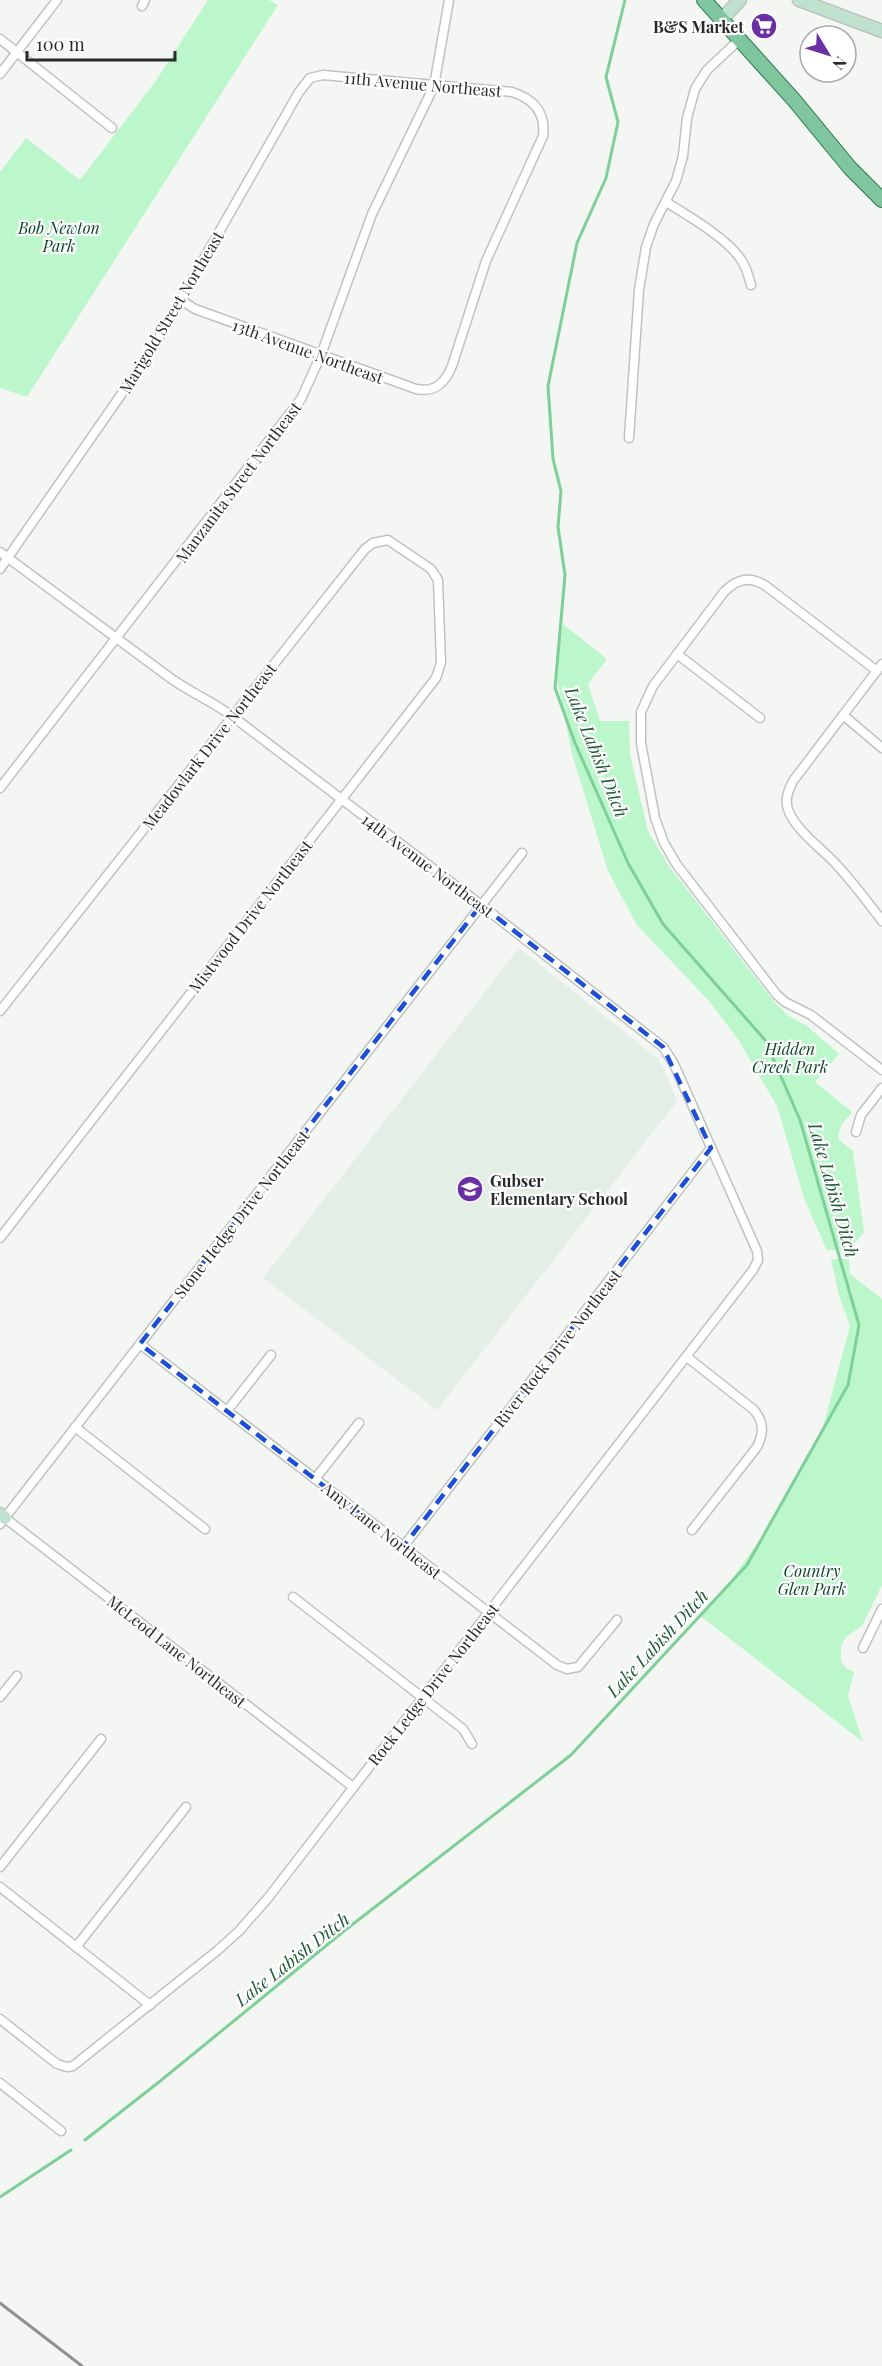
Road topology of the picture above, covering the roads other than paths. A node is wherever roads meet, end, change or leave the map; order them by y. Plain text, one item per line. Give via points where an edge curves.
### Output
1 (57, 0) edge
2 (449, 0) edge
3 (704, 0) edge
4 (741, 0) edge
5 (799, 0) edge
6 (721, 20) junction
7 (882, 31) edge
8 (0, 39) edge
9 (739, 40) junction
10 (17, 53) junction
11 (0, 74) edge
12 (310, 78) joint
13 (434, 86) junction
14 (112, 128) dead end
15 (882, 200) edge
16 (666, 202) junction
17 (751, 285) dead end
18 (182, 300) junction
19 (321, 355) junction
20 (438, 386) joint
21 (629, 438) dead end
22 (0, 552) edge
23 (8, 558) junction
24 (0, 569) edge
25 (436, 574) joint
26 (117, 639) junction
27 (677, 654) junction
28 (879, 668) edge
29 (843, 715) junction
30 (232, 716) junction
31 (760, 717) dead end
32 (882, 748) edge
33 (0, 788) edge
34 (341, 799) junction
35 (522, 853) dead end
36 (481, 905) junction
37 (882, 921) edge
38 (0, 1011) edge
39 (882, 1070) edge
40 (882, 1088) edge
41 (856, 1132) dead end
42 (711, 1148) junction
43 (0, 1238) edge
44 (759, 1260) joint
45 (140, 1344) junction
46 (271, 1355) dead end
47 (687, 1357) junction
48 (227, 1411) junction
49 (359, 1423) dead end
50 (75, 1427) junction
51 (315, 1479) junction
52 (2, 1518) edge
53 (205, 1529) dead end
54 (692, 1530) dead end
55 (403, 1547) junction
56 (293, 1597) dead end
57 (882, 1609) edge
58 (488, 1613) junction
59 (617, 1620) dead end
60 (863, 1648) dead end
61 (16, 1676) dead end
62 (0, 1697) edge
63 (423, 1697) junction
64 (100, 1739) dead end
65 (472, 1744) dead end
66 (353, 1787) junction
67 (186, 1807) dead end
68 (0, 1867) edge
69 (0, 1887) edge
70 (76, 1947) junction
71 (150, 2005) junction
72 (0, 2019) edge
73 (0, 2083) edge
74 (61, 2131) dead end

1 - 10 street
2 - 13 street, Manzanita Street Northeast
3 - 6 main road
4 - 6 main road
5 - 7 main road
6 - 9 main road
8 - 10 street
9 - 15 main road
9 - 16 street via 713,63 695,89 680,167
10 - 11 street
10 - 14 street
12 - 13 street, 11th Avenue Northeast via 323,75
12 - 18 street, Marigold Street Northeast
13 - 19 street, Manzanita Street Northeast via 372,214
13 - 20 street, 11th Avenue Northeast via 523,95 542,114 545,125 486,261 448,374
16 - 17 street via 699,223 743,261
16 - 21 street via 650,235 643,264
18 - 19 street, 13th Avenue Northeast via 195,309
18 - 23 street, Marigold Street Northeast via 146,360
19 - 20 street, 13th Avenue Northeast via 416,389
19 - 26 street, Manzanita Street Northeast via 294,411
22 - 23 street, 14th Avenue Northeast
23 - 24 street, Marigold Street Northeast
23 - 26 street, 14th Avenue Northeast
25 - 30 street, Meadowlark Drive Northeast via 395,543 373,543
25 - 34 street, Mistwood Drive Northeast via 440,671
26 - 30 street, 14th Avenue Northeast via 191,693
26 - 33 street, Manzanita Street Northeast
27 - 28 street via 724,592 746,579 766,586
27 - 31 street
27 - 39 street via 653,686 641,712 645,770 664,843 777,995 811,1015
28 - 29 street
29 - 32 street
29 - 37 street via 793,781 788,790 788,811
30 - 34 street, 14th Avenue Northeast
30 - 38 street, Meadowlark Drive Northeast
34 - 36 street, 14th Avenue Northeast
34 - 43 street, Mistwood Drive Northeast
35 - 36 street, Stone Hedge Drive Northeast
36 - 42 street, 14th Avenue Northeast via 663,1047
36 - 45 street, Stone Hedge Drive Northeast
40 - 41 street via 861,1115
42 - 44 street, 14th Avenue Northeast
42 - 55 street, River Rock Drive Northeast
44 - 47 street, Rock Ledge Drive Northeast
45 - 48 street, Amy Lane Northeast
45 - 50 street, Stone Hedge Drive Northeast
46 - 48 street
47 - 54 street via 754,1410 763,1431 757,1447
47 - 58 street, Rock Ledge Drive Northeast
48 - 51 street, Amy Lane Northeast
49 - 51 street
50 - 52 street, Stone Hedge Drive Northeast
50 - 53 street
51 - 55 street, Amy Lane Northeast
52 - 66 street, McLeod Lane Northeast
55 - 58 street, Amy Lane Northeast
56 - 63 street
57 - 60 street
58 - 59 street, Amy Lane Northeast via 567,1669 582,1663
58 - 63 street, Rock Ledge Drive Northeast
61 - 62 street
63 - 65 street via 463,1729
63 - 66 street, Rock Ledge Drive Northeast
64 - 68 street
66 - 71 street, Rock Ledge Drive Northeast via 239,1931
67 - 70 street
69 - 70 street
70 - 71 street
71 - 72 street, Rock Ledge Drive Northeast via 80,2062 67,2067 57,2064
73 - 74 street

